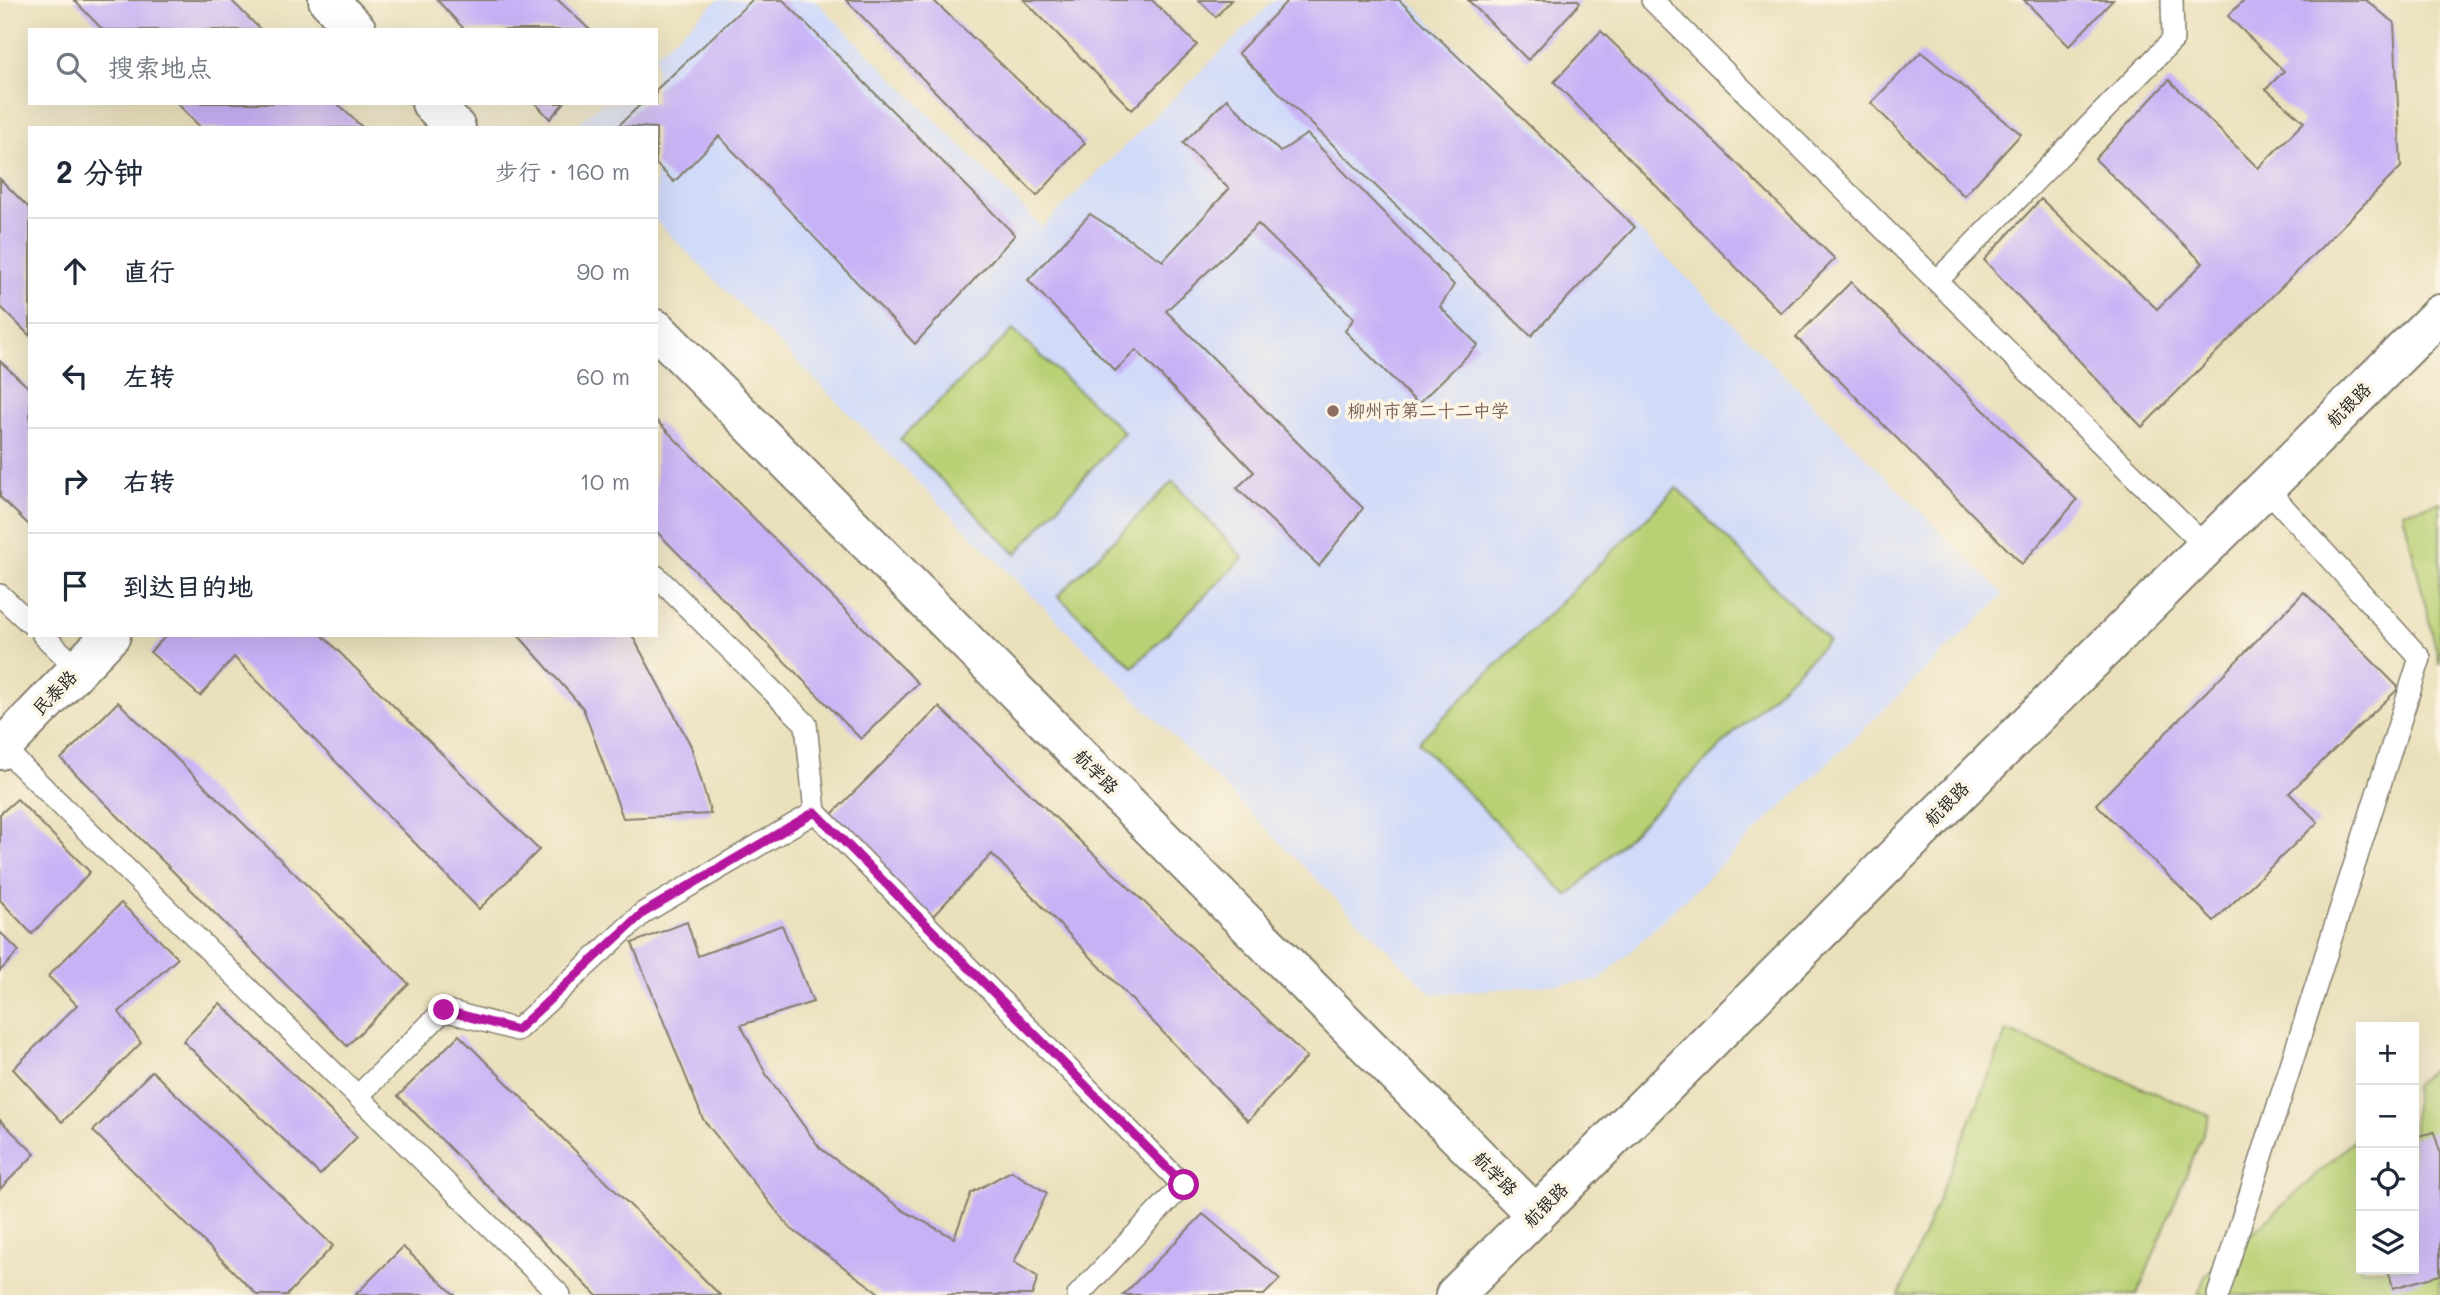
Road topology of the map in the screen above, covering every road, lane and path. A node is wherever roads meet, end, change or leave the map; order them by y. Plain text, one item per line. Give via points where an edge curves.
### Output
1 (327, 0) edge
2 (1652, 0) edge
3 (2172, 0) edge
4 (355, 28) edge
5 (433, 105) edge
6 (454, 126) edge
7 (1937, 281) junction
8 (2440, 314) edge
9 (658, 331) edge
10 (2266, 488) junction
11 (2206, 547) junction
12 (658, 578) edge
13 (0, 595) edge
14 (28, 621) edge
15 (45, 637) edge
16 (109, 637) edge
17 (78, 669) junction
18 (1, 749) edge
19 (815, 812) junction
20 (358, 1096) junction
21 (1536, 1215) junction
22 (560, 1295) edge
23 (1078, 1295) edge
24 (1455, 1295) edge
25 (2218, 1295) edge

1 - 4 street
2 - 7 lane
3 - 7 lane via 2173,40
5 - 6 street
7 - 11 lane
8 - 10 street, 航银路
9 - 21 street, 航学路
10 - 11 street, 航银路
10 - 25 lane via 2420,658
11 - 21 street, 航银路
12 - 19 lane via 806,723
13 - 14 lane
15 - 17 lane
16 - 17 street, 民泰路
17 - 18 street, 民泰路
18 - 20 lane
19 - 20 lane via 643,913 517,1030 444,1010
19 - 23 lane via 1184,1185
20 - 22 lane
21 - 24 street, 航银路

